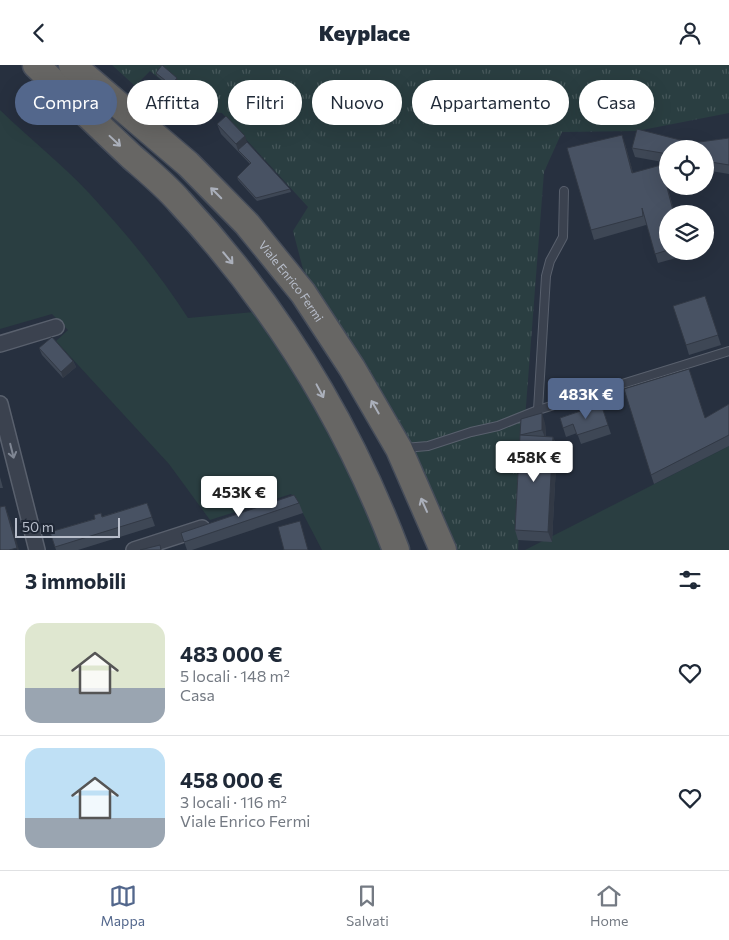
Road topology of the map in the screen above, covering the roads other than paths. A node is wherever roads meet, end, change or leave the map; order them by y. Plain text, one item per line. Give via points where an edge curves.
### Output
1 (28, 65) edge
2 (36, 65) edge
3 (74, 76) edge
4 (564, 191) dead end
5 (56, 327) dead end
6 (0, 344) edge
7 (729, 351) edge
8 (0, 404) edge
9 (538, 410) junction
10 (399, 449) junction
11 (212, 525) edge
12 (37, 550) edge
13 (134, 550) edge
14 (396, 550) edge
15 (443, 550) edge

1 - 3 highway
2 - 3 highway, Viale Enrico Fermi
10 -> 3 highway, Viale Enrico Fermi via 352,367 303,293 247,224 188,164
3 -> 14 highway, Viale Enrico Fermi via 230,259 275,318 316,383 347,442 380,508
4 - 9 lane via 563,237 550,261 546,277
5 - 6 street
7 - 9 lane
8 -> 12 street
9 - 10 lane via 498,426 428,446
15 -> 10 highway, Viale Enrico Fermi
11 - 13 street

